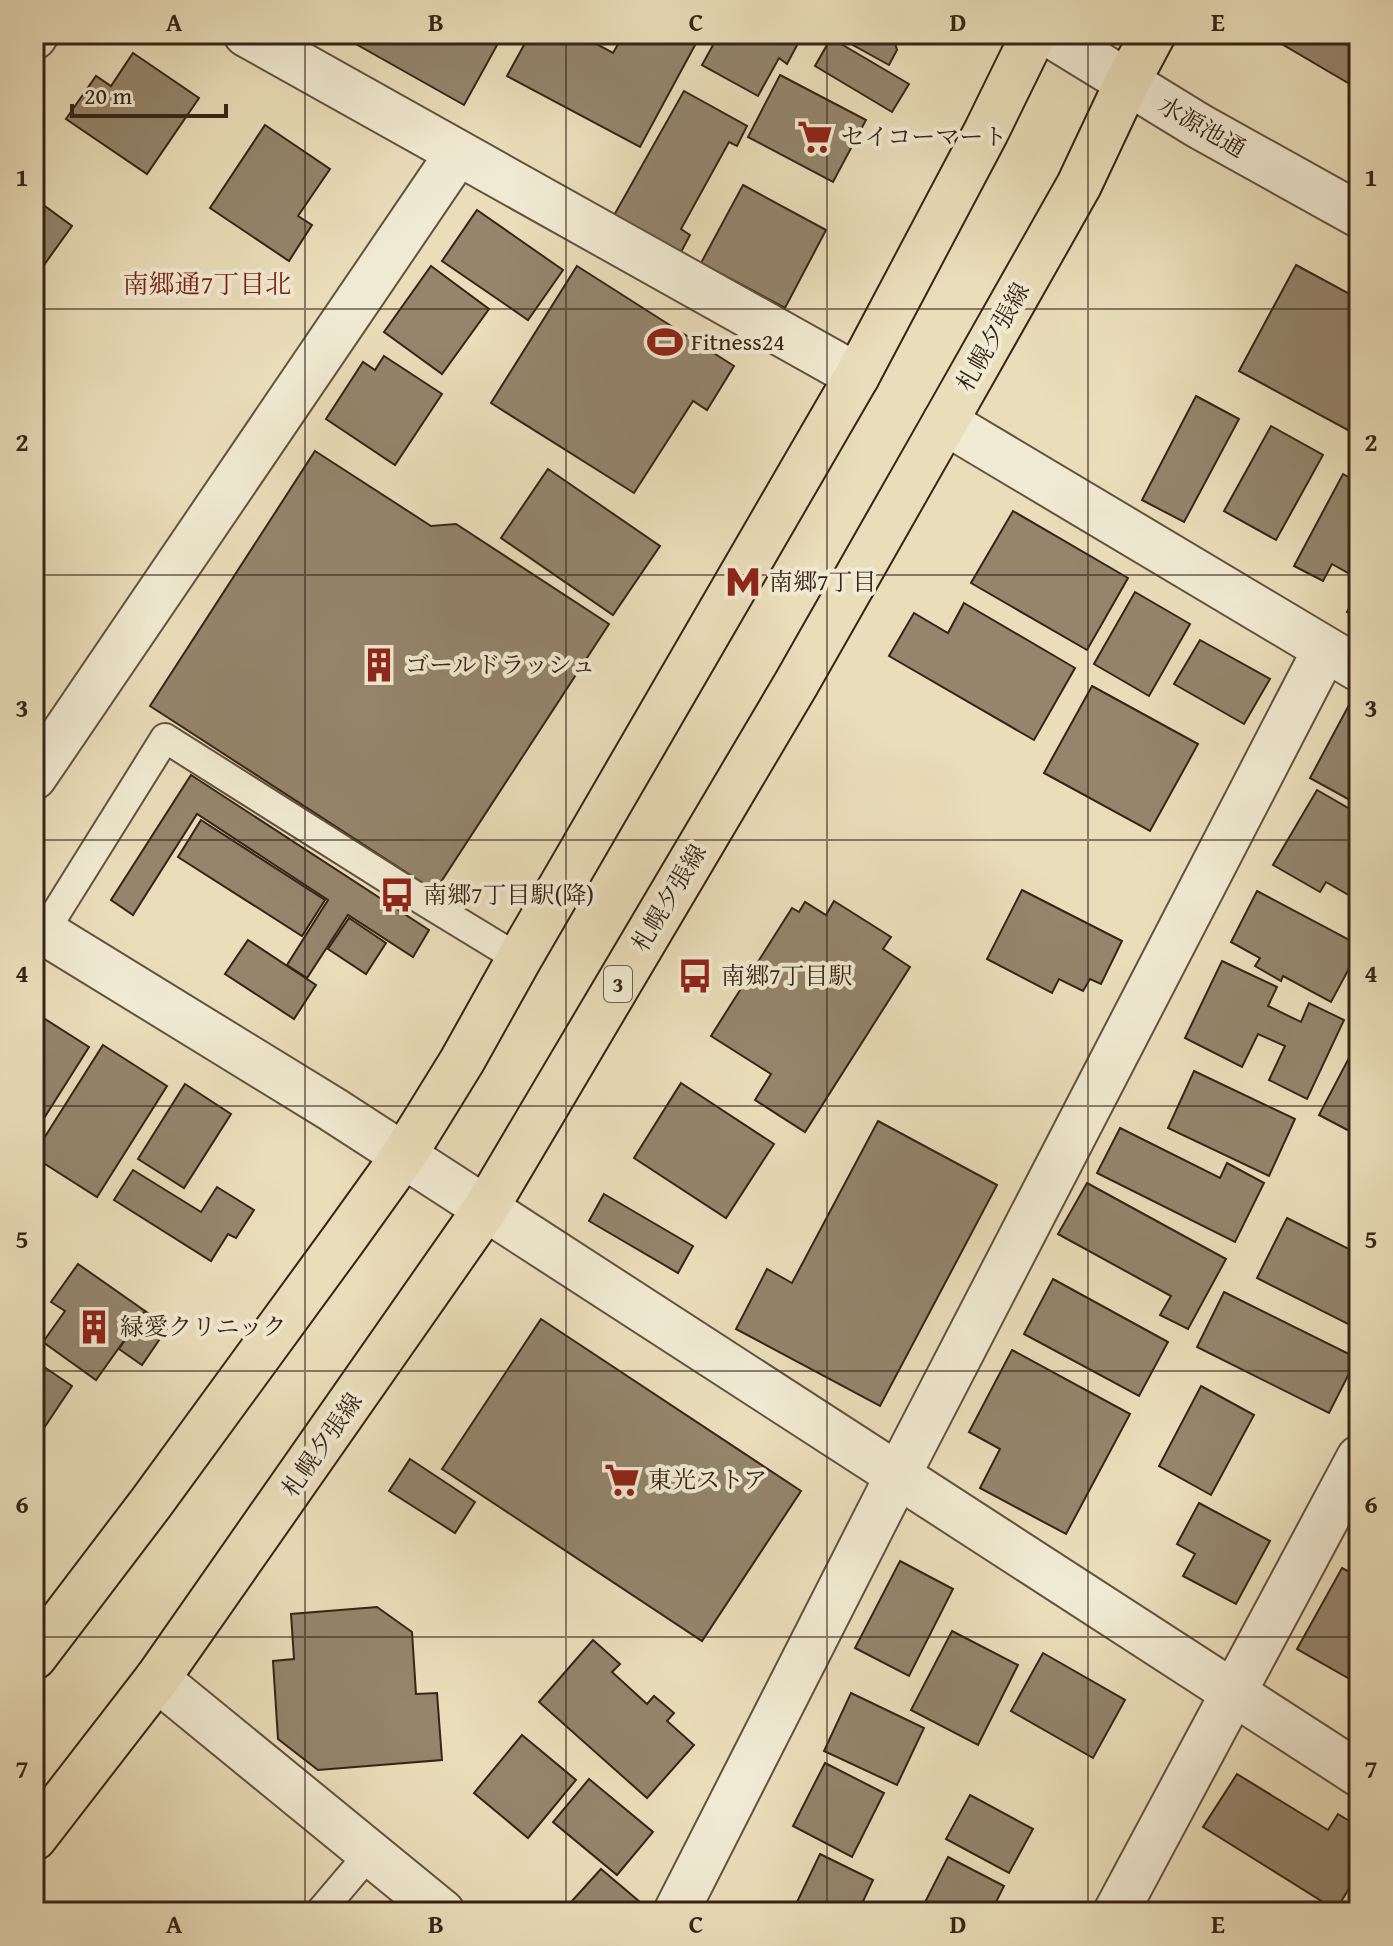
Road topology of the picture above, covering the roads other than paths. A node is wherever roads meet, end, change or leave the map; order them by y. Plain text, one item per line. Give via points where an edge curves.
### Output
1 (246, 34) edge
2 (1034, 34) edge
3 (1049, 34) edge
4 (1153, 34) edge
5 (1127, 83) junction
6 (458, 153) junction
7 (1359, 215) edge
8 (857, 376) junction
9 (945, 422) junction
10 (1342, 660) edge
11 (34, 777) edge
12 (39, 929) edge
13 (519, 959) junction
14 (404, 1155) junction
15 (486, 1208) junction
16 (1359, 1458) edge
17 (898, 1475) junction
18 (34, 1657) edge
19 (157, 1679) junction
20 (1233, 1693) junction
21 (1359, 1774) edge
22 (34, 1838) edge
23 (370, 1853) junction
24 (320, 1912) edge
25 (442, 1912) edge
26 (676, 1912) edge
27 (1116, 1912) edge

1 - 6 street
2 - 8 main road
3 - 5 street, 水源池通
4 - 5 main road, 札幌夕張線 / 3
5 - 7 street, 水源池通
5 - 9 main road, 札幌夕張線 / 3 via 1079,185
6 - 8 street
6 - 11 street
8 - 13 main road
9 - 10 street
9 - 15 main road, 札幌夕張線 / 3
10 - 17 street
12 - 13 lane via 165,738
12 - 14 street
13 - 14 main road
14 - 15 street
14 - 18 main road
15 - 17 street
15 - 19 main road, 札幌夕張線 / 3
16 - 20 street
17 - 20 street
17 - 26 street
19 - 22 main road, 札幌夕張線 / 3
19 - 23 street
20 - 21 street
20 - 27 street
23 - 24 lane
23 - 25 street

